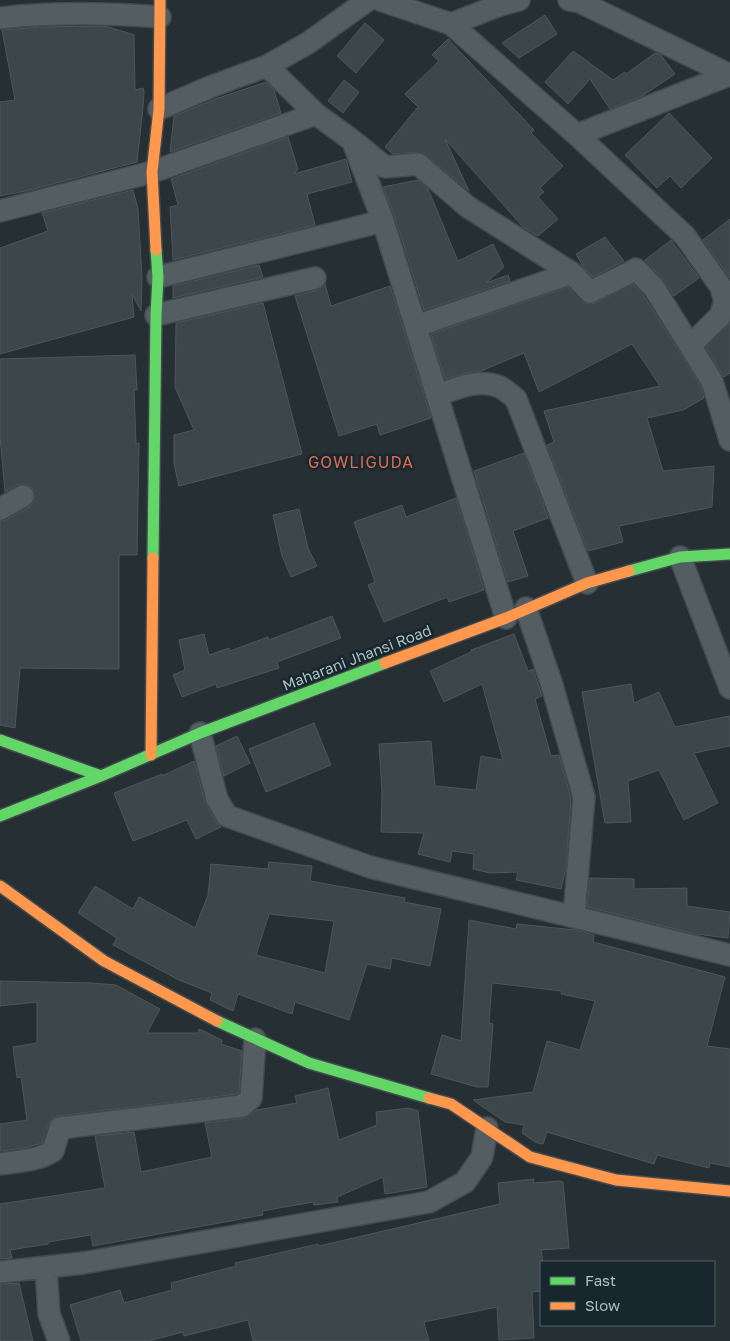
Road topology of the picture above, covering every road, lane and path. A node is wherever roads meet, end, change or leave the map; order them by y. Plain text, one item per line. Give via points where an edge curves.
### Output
1 (368, 0) edge
2 (380, 0) edge
3 (518, 0) edge
4 (569, 0) edge
5 (115, 7) edge
6 (160, 9) edge
7 (0, 18) edge
8 (451, 24) junction
9 (267, 66) junction
10 (730, 75) edge
11 (159, 109) junction
12 (316, 114) junction
13 (577, 135) junction
14 (353, 141) junction
15 (152, 172) junction
16 (0, 212) edge
17 (383, 221) junction
18 (572, 273) junction
19 (158, 277) junction
20 (315, 278) dead end
21 (156, 315) junction
22 (416, 326) junction
23 (691, 345) junction
24 (438, 395) junction
25 (730, 440) edge
26 (23, 496) dead end
27 (0, 509) edge
28 (730, 554) edge
29 (680, 557) junction
30 (588, 583) junction
31 (526, 608) junction
32 (506, 618) junction
33 (730, 688) edge
34 (200, 733) junction
35 (0, 740) edge
36 (151, 756) junction
37 (101, 776) junction
38 (0, 816) edge
39 (0, 886) edge
40 (574, 916) junction
41 (730, 955) edge
42 (255, 1039) junction
43 (487, 1128) junction
44 (0, 1164) edge
45 (730, 1191) edge
46 (46, 1268) junction
47 (0, 1272) edge
48 (58, 1341) edge

1 - 9 street via 308,44
2 - 8 street
3 - 8 street
4 - 10 street via 580,2
5 - 6 street
5 - 7 street
6 - 11 street
8 - 13 street
9 - 11 street
9 - 12 street
10 - 13 street
11 - 15 street
12 - 14 street
12 - 15 street
13 - 23 street via 685,236 721,287 726,302 720,316
14 - 17 street
14 - 18 street via 385,167 418,164 468,207
15 - 16 street
15 - 19 street
17 - 19 street
17 - 22 street
18 - 22 street
18 - 23 street via 590,292 636,269 654,288
19 - 21 street
20 - 21 street
21 - 36 street
22 - 24 street
23 - 25 street via 712,381
24 - 30 street via 463,386 488,383 502,388 516,400
24 - 32 street
26 - 27 street
28 - 29 street, Maharani Jhansi Road
29 - 30 street, Maharani Jhansi Road
29 - 33 street
30 - 31 street, Maharani Jhansi Road
31 - 32 street, Maharani Jhansi Road
31 - 40 street via 584,797
32 - 34 street, Maharani Jhansi Road
34 - 36 street, Maharani Jhansi Road
34 - 40 street via 217,799 228,816 370,867
35 - 37 street
36 - 37 street, Maharani Jhansi Road
37 - 38 street, Maharani Jhansi Road
39 - 42 street via 104,961
40 - 41 street
42 - 43 street via 309,1063 451,1104
42 - 44 street via 251,1098 242,1106 60,1128 54,1151 46,1156
43 - 45 street via 530,1157 616,1180
43 - 46 street via 482,1157 465,1182 429,1202
46 - 47 street
46 - 48 street via 49,1314

